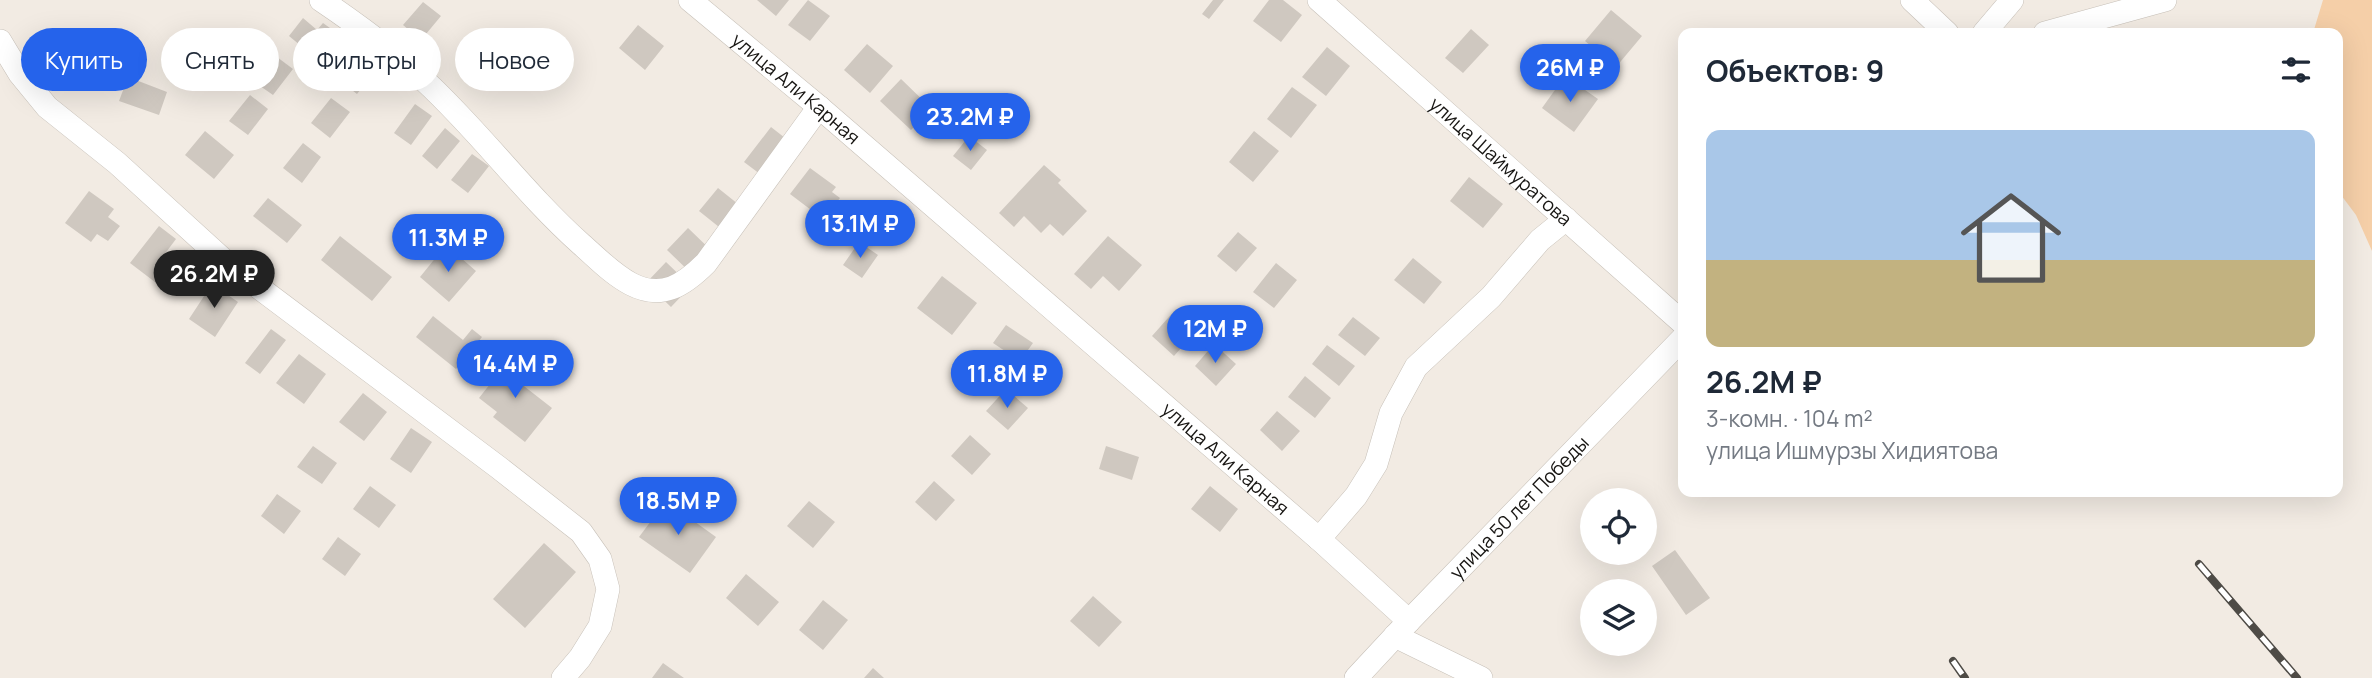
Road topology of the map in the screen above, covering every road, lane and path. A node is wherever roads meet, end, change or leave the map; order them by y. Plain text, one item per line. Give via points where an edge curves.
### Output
1 (321, 0) edge
2 (690, 0) edge
3 (1319, 0) edge
4 (1912, 0) edge
5 (2012, 0) edge
6 (2165, 0) edge
7 (1942, 28) edge
8 (1988, 28) edge
9 (2063, 28) edge
10 (0, 41) edge
11 (819, 107) junction
12 (1566, 219) junction
13 (1678, 319) edge
14 (1678, 343) edge
15 (1320, 539) junction
16 (1402, 628) junction
17 (562, 678) edge
18 (1356, 678) edge
19 (1481, 678) edge

1 - 11 street via 427,82 547,214 610,270 632,285 653,290 671,290 706,263
2 - 11 street, улица Али Карная
3 - 12 street, улица Шаймуратова
4 - 7 street
5 - 8 street
6 - 9 street
10 - 17 street via 47,107 117,163 229,265 581,532 600,559 608,589 600,625
11 - 15 street, улица Али Карная
12 - 13 street, улица Шаймуратова
12 - 15 street via 1416,367 1391,413 1376,464
14 - 16 street, улица 50 лет Победы
15 - 16 street, улица Али Карная
16 - 18 street, улица 50 лет Победы
16 - 19 street, улица Али Карная

